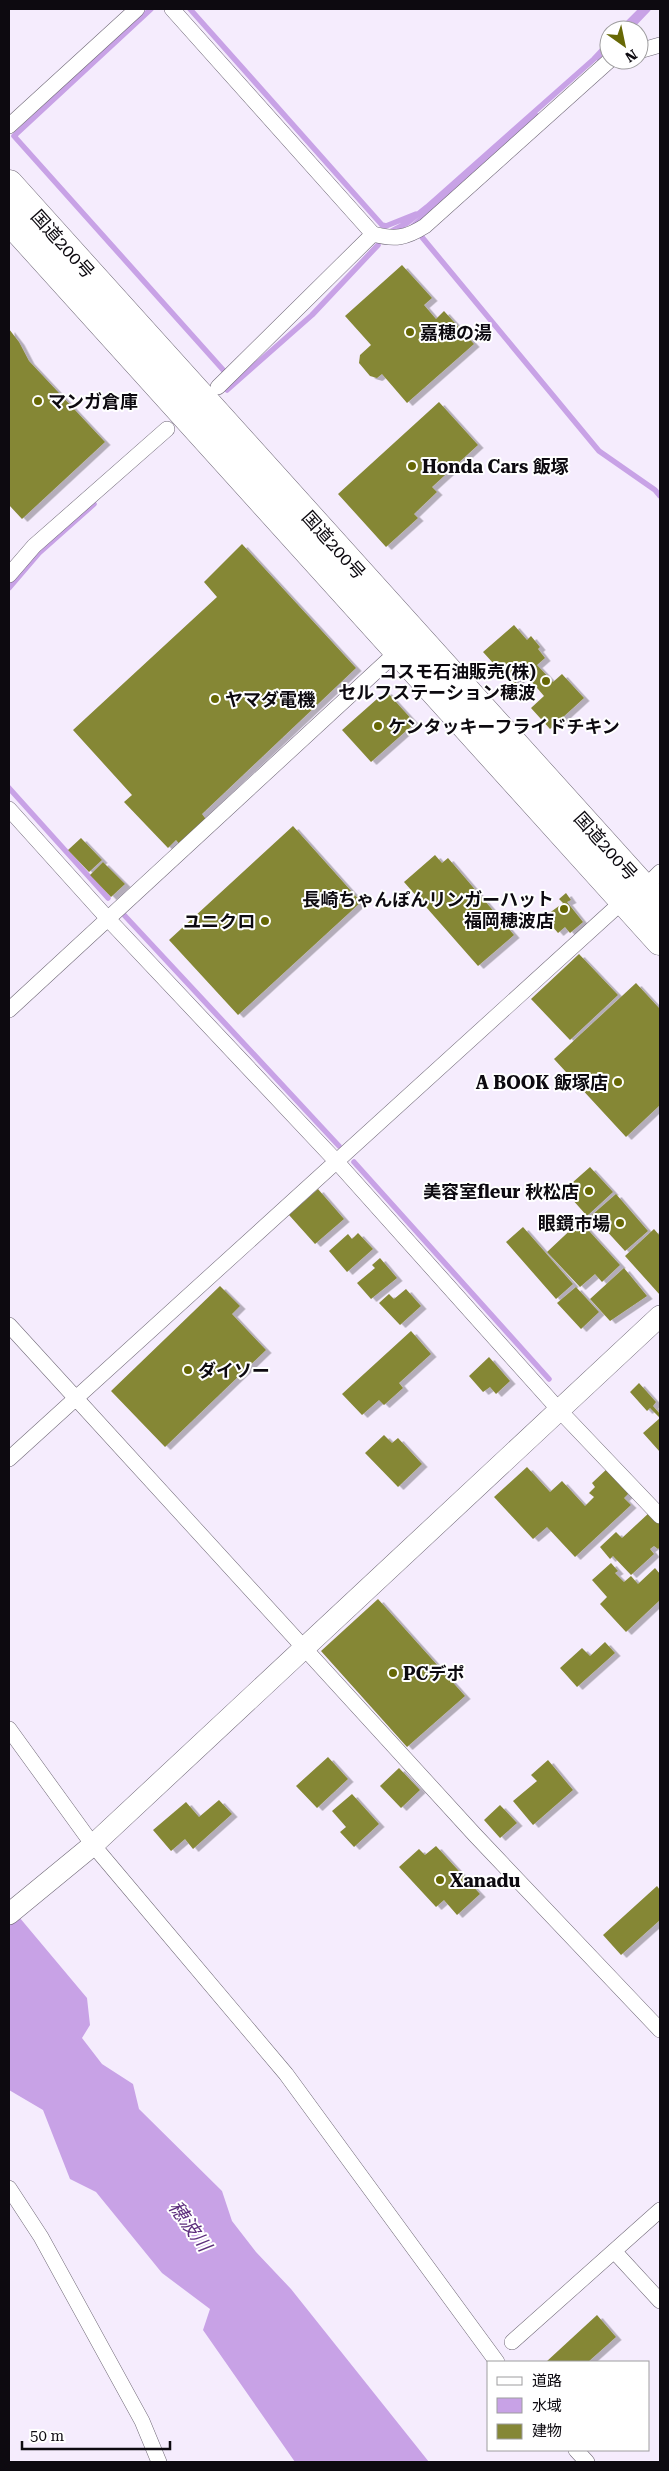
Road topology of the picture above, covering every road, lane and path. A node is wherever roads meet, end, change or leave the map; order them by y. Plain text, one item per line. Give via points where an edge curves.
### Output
1 (137, 9) edge
2 (172, 9) edge
3 (599, 70) edge
4 (9, 126) edge
5 (9, 184) edge
6 (9, 220) edge
7 (373, 234) junction
8 (218, 387) dead end
9 (167, 429) dead end
10 (9, 575) edge
11 (398, 651) junction
12 (9, 809) edge
13 (647, 892) edge
14 (109, 920) junction
15 (660, 941) edge
16 (9, 1010) edge
17 (338, 1162) junction
18 (660, 1316) edge
19 (9, 1325) edge
20 (77, 1399) junction
21 (560, 1412) junction
22 (9, 1459) edge
23 (660, 1516) edge
24 (306, 1647) junction
25 (9, 1729) edge
26 (93, 1845) junction
27 (9, 1914) edge
28 (660, 2030) edge
29 (9, 2188) edge
30 (660, 2210) edge
31 (614, 2251) junction
32 (660, 2301) edge
33 (512, 2342) dead end
34 (496, 2361) edge
35 (577, 2451) edge
36 (159, 2462) edge
37 (588, 2462) edge

1 - 4 street
2 - 7 street
3 - 7 street via 425,226 409,237 392,239
5 - 13 highway, 国道200号
6 - 11 highway, 国道200号
7 - 8 street
9 - 10 street via 34,546
11 - 13 highway, 国道200号
11 - 14 street
12 - 14 street
13 - 15 highway, 国道200号
13 - 17 street
14 - 16 street
14 - 17 street
17 - 20 street
17 - 21 street
18 - 21 street
19 - 20 street
20 - 22 street
20 - 24 street
21 - 23 street
21 - 24 street
24 - 26 street
24 - 28 street via 475,1835
25 - 26 street
26 - 27 street
26 - 34 street via 286,2074
29 - 36 street via 42,2237 142,2421
30 - 31 street
31 - 32 street
31 - 33 street
35 - 37 street

